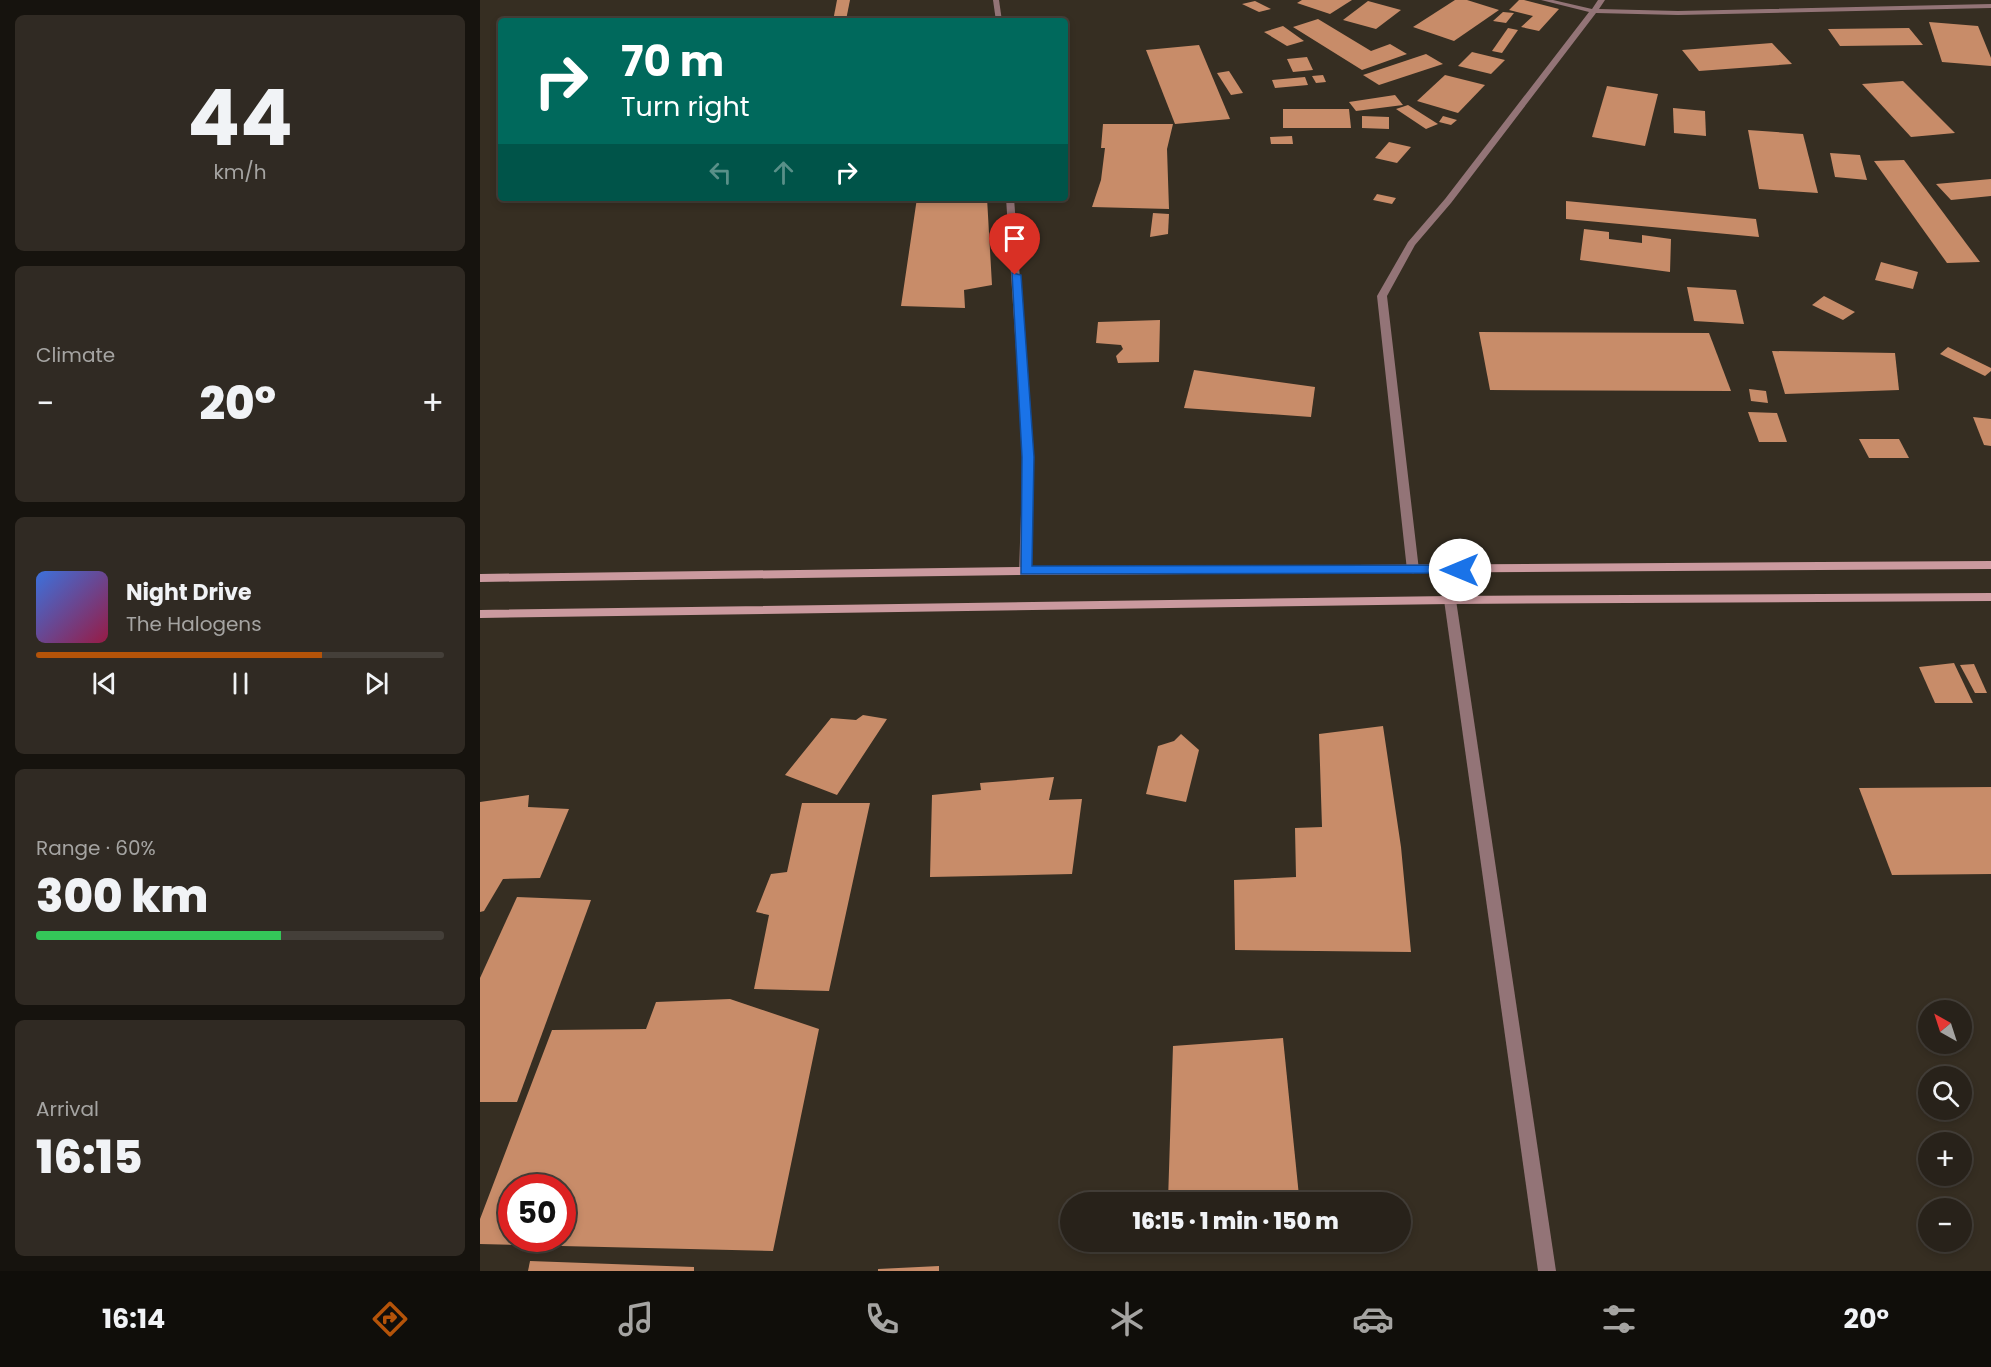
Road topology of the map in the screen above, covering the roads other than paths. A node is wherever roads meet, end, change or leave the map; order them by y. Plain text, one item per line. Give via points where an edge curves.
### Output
1 (996, 0) edge
2 (1544, 0) edge
3 (1602, 0) edge
4 (1991, 6) edge
5 (1593, 10) junction
6 (999, 18) edge
7 (1010, 201) edge
8 (1991, 565) edge
9 (1413, 570) junction
10 (1025, 571) junction
11 (480, 578) edge
12 (1991, 597) edge
13 (1450, 600) junction
14 (480, 614) edge
15 (1547, 1271) edge

1 - 6 street
2 - 5 street
3 - 5 street
4 - 5 street via 1678,13
5 - 9 street via 1448,201 1411,243 1382,296
7 - 10 street via 1028,457
8 - 9 main road
9 - 10 main road
10 - 11 main road
12 - 13 main road
13 - 14 main road
13 - 15 street

